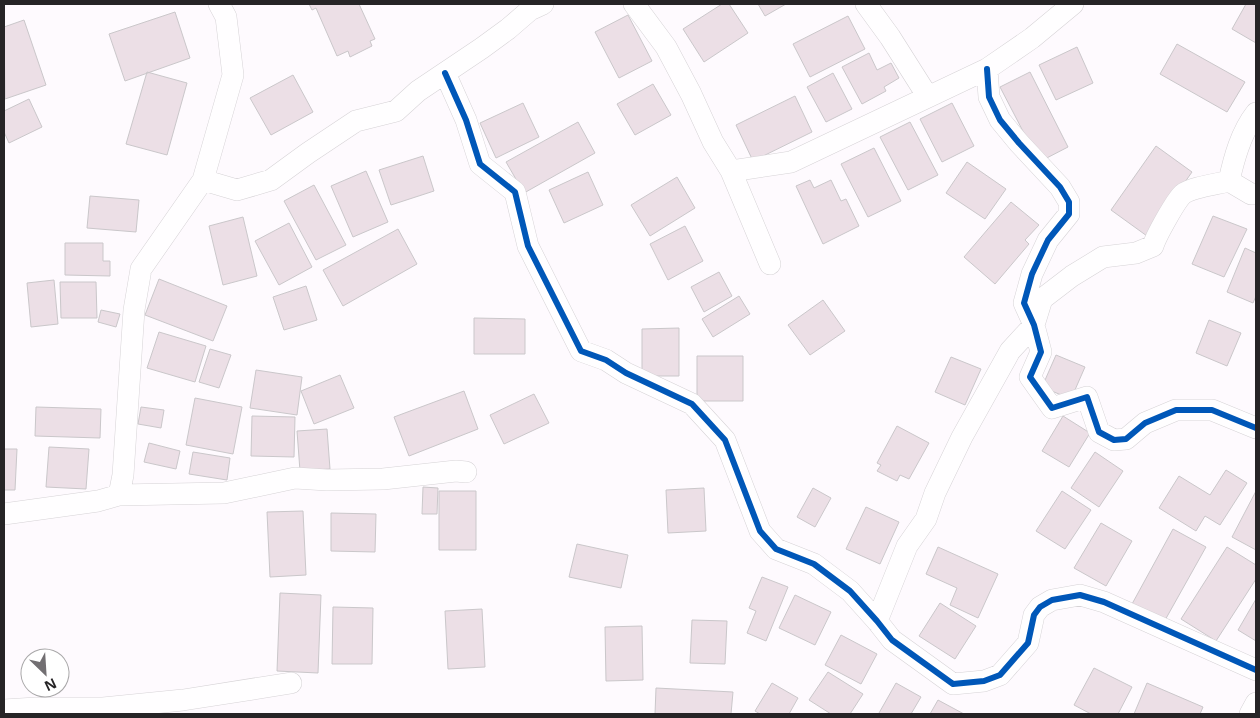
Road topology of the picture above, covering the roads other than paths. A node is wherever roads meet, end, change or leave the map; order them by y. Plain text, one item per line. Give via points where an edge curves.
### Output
1 (220, 4) edge
2 (544, 4) edge
3 (634, 4) edge
4 (866, 4) edge
5 (1073, 4) edge
6 (987, 69) junction
7 (445, 73) junction
8 (928, 97) junction
9 (1256, 113) edge
10 (731, 171) junction
11 (203, 180) junction
12 (1229, 181) junction
13 (1256, 194) edge
14 (770, 264) dead end
15 (1034, 325) junction
16 (1256, 428) edge
17 (466, 472) dead end
18 (119, 495) junction
19 (4, 514) edge
20 (877, 621) junction
21 (1256, 670) edge
22 (291, 683) dead end
23 (1256, 703) edge
24 (4, 710) edge
25 (1250, 714) edge

1 - 11 street via 226,17 233,74
2 - 7 street via 530,10
3 - 10 street via 666,47
4 - 8 street
5 - 6 street
6 - 8 street
6 - 15 street via 989,97 1000,120 1060,187 1069,202 1068,214 1048,240 1032,274 1024,303
7 - 11 street via 418,90 396,111 356,121 271,180 237,190
7 - 20 street via 466,120 480,164 515,192 528,246 581,351 606,360 692,404 725,440 760,530 776,549 814,564 850,592
8 - 10 street via 791,162
9 - 12 street via 1242,138
10 - 14 street
11 - 18 street via 141,269 134,310
12 - 13 street
12 - 15 street via 1183,194 1153,246 1136,253 1103,257 1072,276 1042,299
15 - 16 street via 1041,352 1030,377 1052,408 1087,397 1099,432 1114,440 1126,439 1145,423 1176,410 1212,410
15 - 20 street via 1010,351 962,437 926,519 907,546
17 - 18 street via 383,479 296,478 224,493
18 - 19 street
20 - 21 street via 892,640 953,684 984,681 1000,675 1028,643 1034,615 1040,607 1052,600 1080,595 1104,602
22 - 24 street via 183,700 102,708
23 - 25 street

